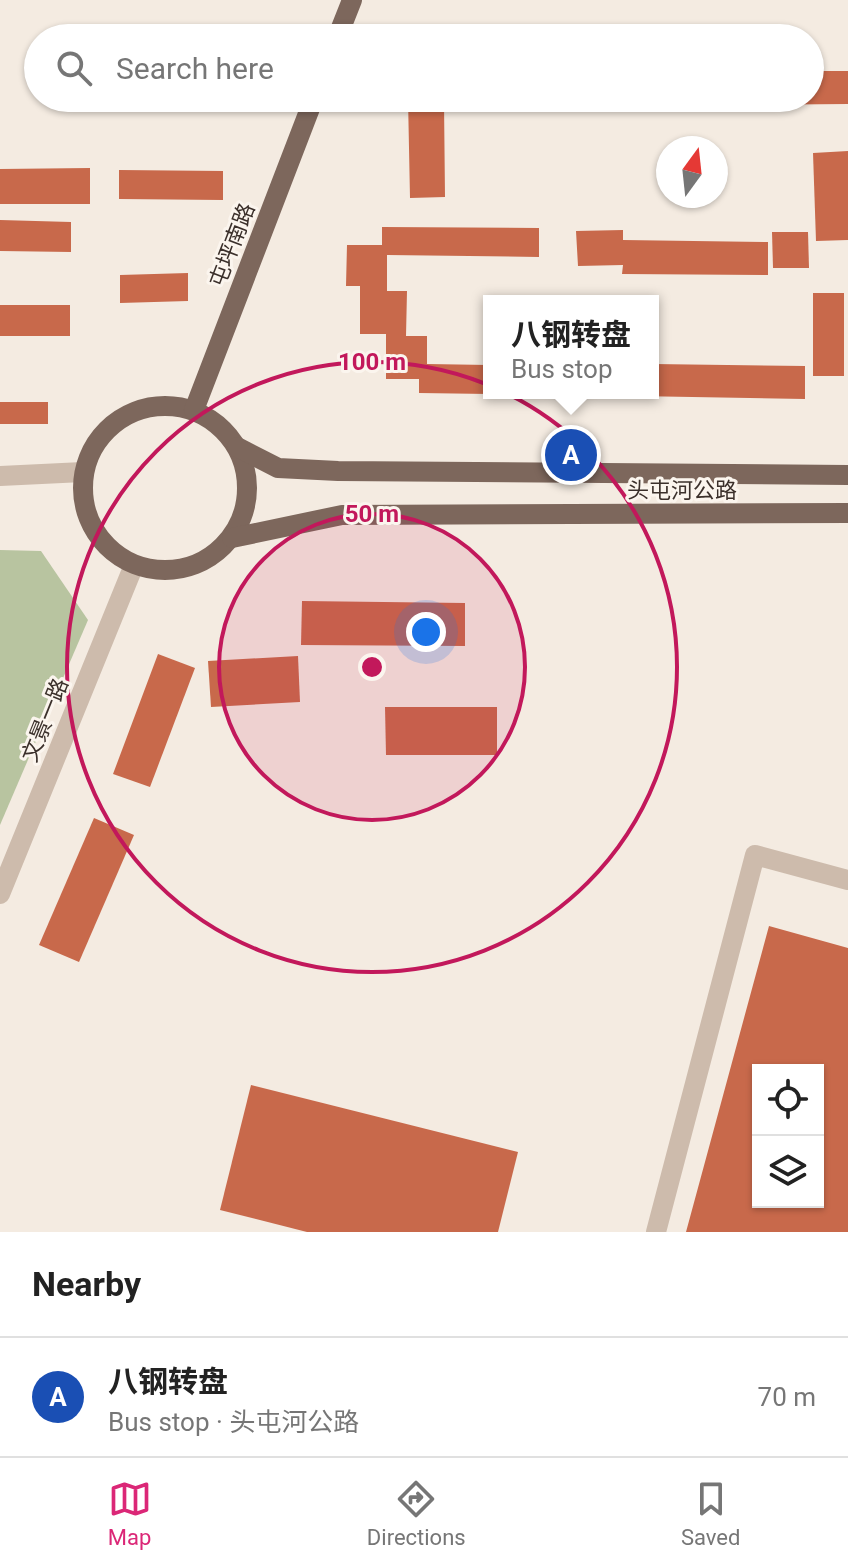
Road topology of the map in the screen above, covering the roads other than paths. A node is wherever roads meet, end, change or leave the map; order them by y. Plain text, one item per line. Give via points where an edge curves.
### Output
1 (352, 0) edge
2 (343, 24) edge
3 (309, 112) edge
4 (194, 410) junction
5 (237, 447) junction
6 (83, 472) junction
7 (848, 475) edge
8 (0, 476) edge
9 (848, 513) edge
10 (232, 538) junction
11 (134, 565) junction
12 (848, 880) edge
13 (0, 894) edge
14 (656, 1232) edge

1 - 2 main road
3 - 4 main road, 屯坪南路
4 - 5 main road via 219,425
4 - 6 main road via 158,405 124,415 97,439
5 - 7 main road, 头屯河公路 via 278,468
5 - 10 main road via 248,477 246,509
6 - 8 street
6 - 11 main road via 85,510 103,543
9 - 10 main road, 头屯河公路 via 342,515
10 - 11 main road via 204,561 169,571
11 - 13 street, 文景一路
12 - 14 street via 755,855

